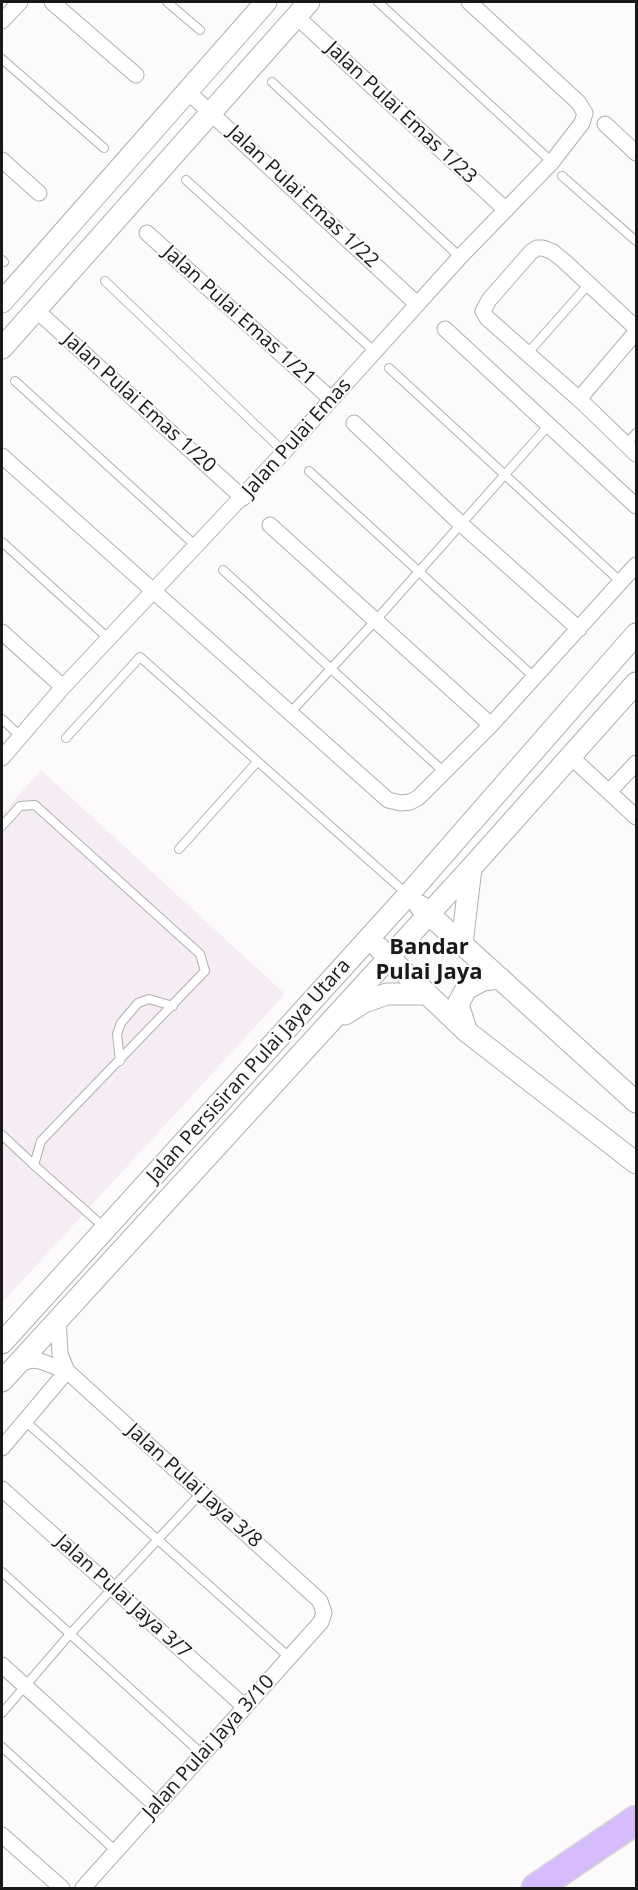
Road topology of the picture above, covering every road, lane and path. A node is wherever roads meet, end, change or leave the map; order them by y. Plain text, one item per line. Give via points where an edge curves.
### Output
1 (20, 2) edge
2 (52, 2) edge
3 (167, 2) edge
4 (266, 2) edge
5 (378, 2) edge
6 (469, 2) edge
7 (302, 9) edge
8 (2, 21) edge
9 (200, 30) dead end
10 (2, 59) edge
11 (136, 75) dead end
12 (272, 82) dead end
13 (187, 91) junction
14 (210, 111) junction
15 (605, 124) dead end
16 (104, 148) dead end
17 (636, 153) edge
18 (2, 160) edge
19 (552, 162) junction
20 (562, 176) dead end
21 (186, 180) dead end
22 (39, 193) dead end
23 (506, 210) junction
24 (147, 233) dead end
25 (636, 241) edge
26 (460, 257) junction
27 (105, 281) dead end
28 (588, 285) junction
29 (2, 302) edge
30 (417, 304) junction
31 (35, 309) junction
32 (445, 329) dead end
33 (636, 330) edge
34 (2, 348) edge
35 (375, 352) junction
36 (526, 354) junction
37 (389, 368) dead end
38 (15, 381) dead end
39 (331, 399) junction
40 (579, 399) junction
41 (354, 423) dead end
42 (548, 426) junction
43 (633, 444) edge
44 (284, 452) junction
45 (2, 456) edge
46 (309, 471) dead end
47 (505, 474) junction
48 (243, 498) junction
49 (636, 506) edge
50 (461, 524) junction
51 (270, 525) dead end
52 (2, 542) edge
53 (196, 546) junction
54 (636, 565) edge
55 (224, 570) dead end
56 (418, 572) junction
57 (621, 582) junction
58 (154, 592) junction
59 (376, 620) junction
60 (579, 629) junction
61 (2, 632) edge
62 (636, 634) edge
63 (110, 639) junction
64 (331, 669) junction
65 (534, 677) junction
66 (636, 683) edge
67 (63, 687) junction
68 (289, 714) junction
69 (2, 719) edge
70 (491, 725) junction
71 (20, 736) junction
72 (66, 738) dead end
73 (570, 756) junction
74 (2, 758) edge
75 (257, 762) junction
76 (636, 763) edge
77 (444, 772) junction
78 (609, 792) junction
79 (636, 817) edge
80 (2, 826) edge
81 (179, 849) dead end
82 (471, 868) junction
83 (408, 895) junction
84 (429, 914) junction
85 (369, 938) junction
86 (462, 944) junction
87 (389, 958) junction
88 (500, 978) junction
89 (427, 994) junction
90 (173, 1006) junction
91 (328, 1024) junction
92 (466, 1031) junction
93 (120, 1060) junction
94 (636, 1102) edge
95 (2, 1135) edge
96 (636, 1163) edge
97 (34, 1165) junction
98 (106, 1228) junction
99 (58, 1318) junction
100 (2, 1343) edge
101 (16, 1365) junction
102 (67, 1371) junction
103 (2, 1381) edge
104 (25, 1421) junction
105 (2, 1448) edge
106 (2, 1489) edge
107 (201, 1493) junction
108 (158, 1539) junction
109 (2, 1572) edge
110 (114, 1587) junction
111 (320, 1601) joint
112 (70, 1634) junction
113 (289, 1657) junction
114 (2, 1665) edge
115 (25, 1686) junction
116 (244, 1706) junction
117 (2, 1713) edge
118 (2, 1748) edge
119 (202, 1754) junction
120 (157, 1806) junction
121 (636, 1820) edge
122 (2, 1835) edge
123 (117, 1851) junction
124 (62, 1888) edge
125 (83, 1888) edge
126 (536, 1888) edge

1 - 8 street
2 - 11 street
3 - 9 lane
4 - 13 main road
5 - 19 lane
6 - 19 street, Jalan Pulai Emas via 578,102 585,113 582,123
7 - 14 main road
7 - 23 street, Jalan Pulai Emas 1/23
10 - 16 lane
12 - 26 lane
13 - 14 street, Jalan Pulai Emas 1/22
13 - 29 main road
14 - 30 street, Jalan Pulai Emas 1/22
14 - 31 main road
15 - 17 street
18 - 22 street
19 - 23 street, Jalan Pulai Emas
20 - 25 lane
21 - 35 lane
23 - 26 street, Jalan Pulai Emas
24 - 39 street, Jalan Pulai Emas 1/21
26 - 30 street, Jalan Pulai Emas
27 - 44 lane
28 - 33 street
28 - 36 lane
28 - 36 street via 553,252 537,248 531,252 483,311
30 - 35 street, Jalan Pulai Emas
31 - 34 main road
31 - 48 street, Jalan Pulai Emas 1/20
32 - 42 street
33 - 40 street
35 - 39 street, Jalan Pulai Emas
36 - 40 street
37 - 47 lane
38 - 53 lane
39 - 44 street, Jalan Pulai Emas
40 - 43 street
41 - 50 street, Jalan Pulai Emas
42 - 47 lane
42 - 49 street
44 - 48 street, Jalan Pulai Emas
45 - 58 street
46 - 56 lane
47 - 50 lane
47 - 57 lane
48 - 53 street, Jalan Pulai Emas
50 - 56 lane
50 - 60 street, Jalan Pulai Emas
51 - 59 street, Jalan Pulai Emas
52 - 63 lane
53 - 58 street, Jalan Pulai Emas
54 - 57 street
55 - 64 lane
56 - 59 lane
56 - 65 lane
57 - 60 street
58 - 63 street, Jalan Pulai Emas
58 - 68 street
59 - 64 lane
59 - 70 street, Jalan Pulai Emas
60 - 65 street
61 - 67 street
62 - 83 main road, Jalan Persisiran Pulai Jaya Utara
63 - 67 street, Jalan Pulai Emas
64 - 68 lane
64 - 77 lane
65 - 70 street
66 - 73 main road, Jalan Persisiran Pulai Jaya Utara
67 - 71 street, Jalan Pulai Emas
68 - 77 street via 388,800 410,802
69 - 71 lane
70 - 77 street
71 - 74 street, Jalan Pulai Emas
72 - 75 lane via 140,657
73 - 78 street
73 - 82 main road, Jalan Persisiran Pulai Jaya Utara
75 - 81 lane
75 - 83 lane
76 - 78 street
78 - 79 street
80 - 90 lane via 20,806 35,805 200,954 205,971
82 - 84 main road, Jalan Persisiran Pulai Jaya Utara
82 - 86 main road
83 - 84 main road
83 - 85 main road, Jalan Persisiran Pulai Jaya Utara
84 - 86 main road
84 - 87 main road, Jalan Persisiran Pulai Jaya Utara
85 - 87 main road
85 - 98 main road, Jalan Persisiran Pulai Jaya Utara
86 - 88 main road
87 - 89 main road
87 - 91 main road, Jalan Persisiran Pulai Jaya Utara
88 - 92 main road via 466,988 458,1004
88 - 94 main road
89 - 91 main road via 387,994 364,1002
89 - 92 main road
90 - 93 lane
90 - 93 lane via 149,999 138,1003 117,1034
91 - 99 main road, Jalan Persisiran Pulai Jaya Utara
92 - 96 main road
93 - 97 lane via 41,1141
95 - 97 lane
97 - 98 lane
98 - 100 main road, Jalan Persisiran Pulai Jaya Utara
99 - 101 main road, Jalan Persisiran Pulai Jaya Utara
99 - 102 street via 60,1354
101 - 102 street via 40,1361
101 - 103 main road, Jalan Persisiran Pulai Jaya Utara
102 - 104 street
102 - 107 street, Jalan Pulai Jaya 3/8
104 - 105 street
104 - 108 lane
106 - 110 street, Jalan Pulai Jaya 3/7
107 - 108 lane
107 - 111 street, Jalan Pulai Jaya 3/8
108 - 110 lane
108 - 113 lane
109 - 112 lane
110 - 112 lane
110 - 116 street, Jalan Pulai Jaya 3/7
111 - 113 street, Jalan Pulai Jaya 3/10 via 324,1613 321,1622
112 - 115 lane
112 - 119 lane
113 - 116 street, Jalan Pulai Jaya 3/10
114 - 115 street
115 - 117 lane
115 - 120 street
116 - 119 street, Jalan Pulai Jaya 3/10
118 - 123 lane
119 - 120 street, Jalan Pulai Jaya 3/10
120 - 123 street, Jalan Pulai Jaya 3/10
121 - 126 highway
122 - 124 street
123 - 125 street, Jalan Pulai Jaya 3/10

